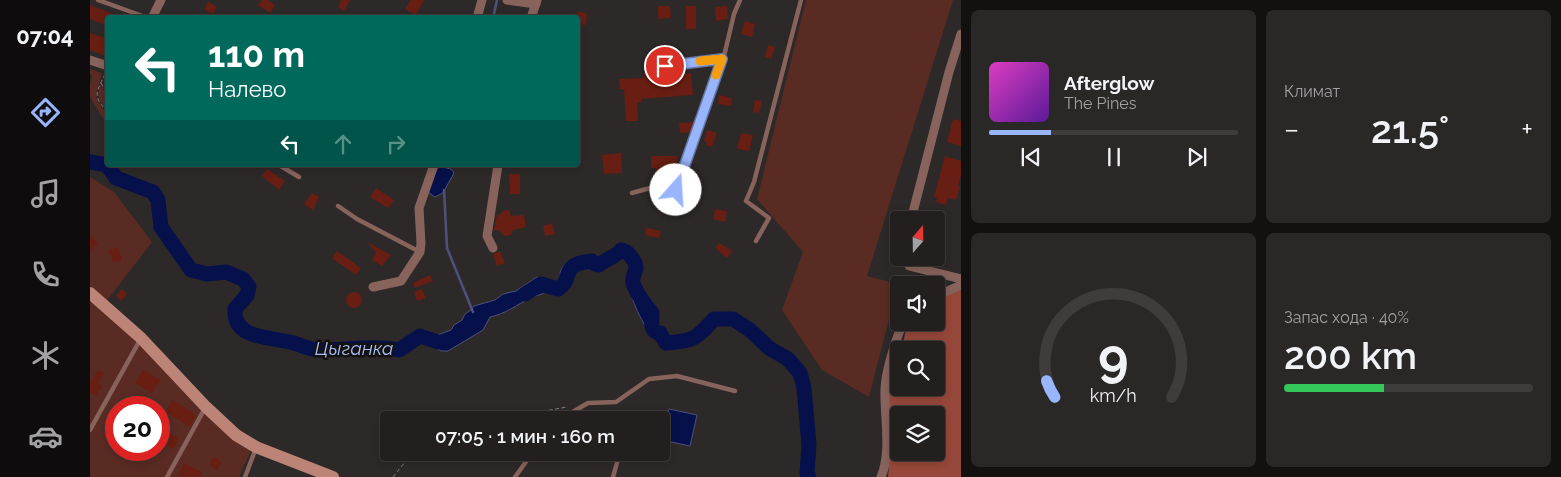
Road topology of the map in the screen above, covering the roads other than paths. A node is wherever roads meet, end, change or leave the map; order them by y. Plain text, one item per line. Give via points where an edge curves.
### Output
1 (98, 0) edge
2 (160, 0) edge
3 (482, 0) edge
4 (507, 0) edge
5 (740, 0) edge
6 (802, 0) edge
7 (537, 2) edge
8 (141, 15) edge
9 (152, 15) edge
10 (478, 15) edge
11 (533, 15) edge
12 (961, 34) edge
13 (722, 59) junction
14 (90, 60) edge
15 (646, 68) dead end
16 (105, 69) edge
17 (282, 167) edge
18 (433, 167) edge
19 (498, 167) edge
20 (299, 177) dead end
21 (632, 193) dead end
22 (338, 206) dead end
23 (913, 211) edge
24 (756, 241) dead end
25 (494, 248) dead end
26 (420, 252) junction
27 (909, 266) edge
28 (961, 279) edge
29 (961, 285) edge
30 (373, 287) dead end
31 (945, 292) edge
32 (90, 293) edge
33 (900, 331) edge
34 (141, 338) junction
35 (735, 391) dead end
36 (206, 407) junction
37 (575, 411) edge
38 (90, 430) edge
39 (256, 447) junction
40 (527, 461) edge
41 (618, 461) edge
42 (167, 477) edge
43 (245, 477) edge
44 (333, 477) edge
45 (515, 477) edge
46 (613, 477) edge
47 (881, 477) edge

1 - 8 lane
2 - 9 street
3 - 10 street
4 - 7 street
5 - 13 lane
6 - 24 lane via 754,182 746,201 769,218
7 - 11 street
12 - 23 street
13 - 15 lane
13 - 21 lane via 676,190 650,188
14 - 16 street
17 - 20 lane
18 - 26 street via 419,208
19 - 25 street via 488,236
22 - 26 lane
26 - 30 street via 401,281
27 - 28 street
29 - 31 street
32 - 34 street
33 - 47 street via 885,387 886,452
34 - 36 street
34 - 38 lane
35 - 37 lane via 677,376 650,379 616,402 588,403
36 - 39 street via 236,435
36 - 42 lane
39 - 43 lane
39 - 44 street
40 - 45 lane
41 - 46 lane

